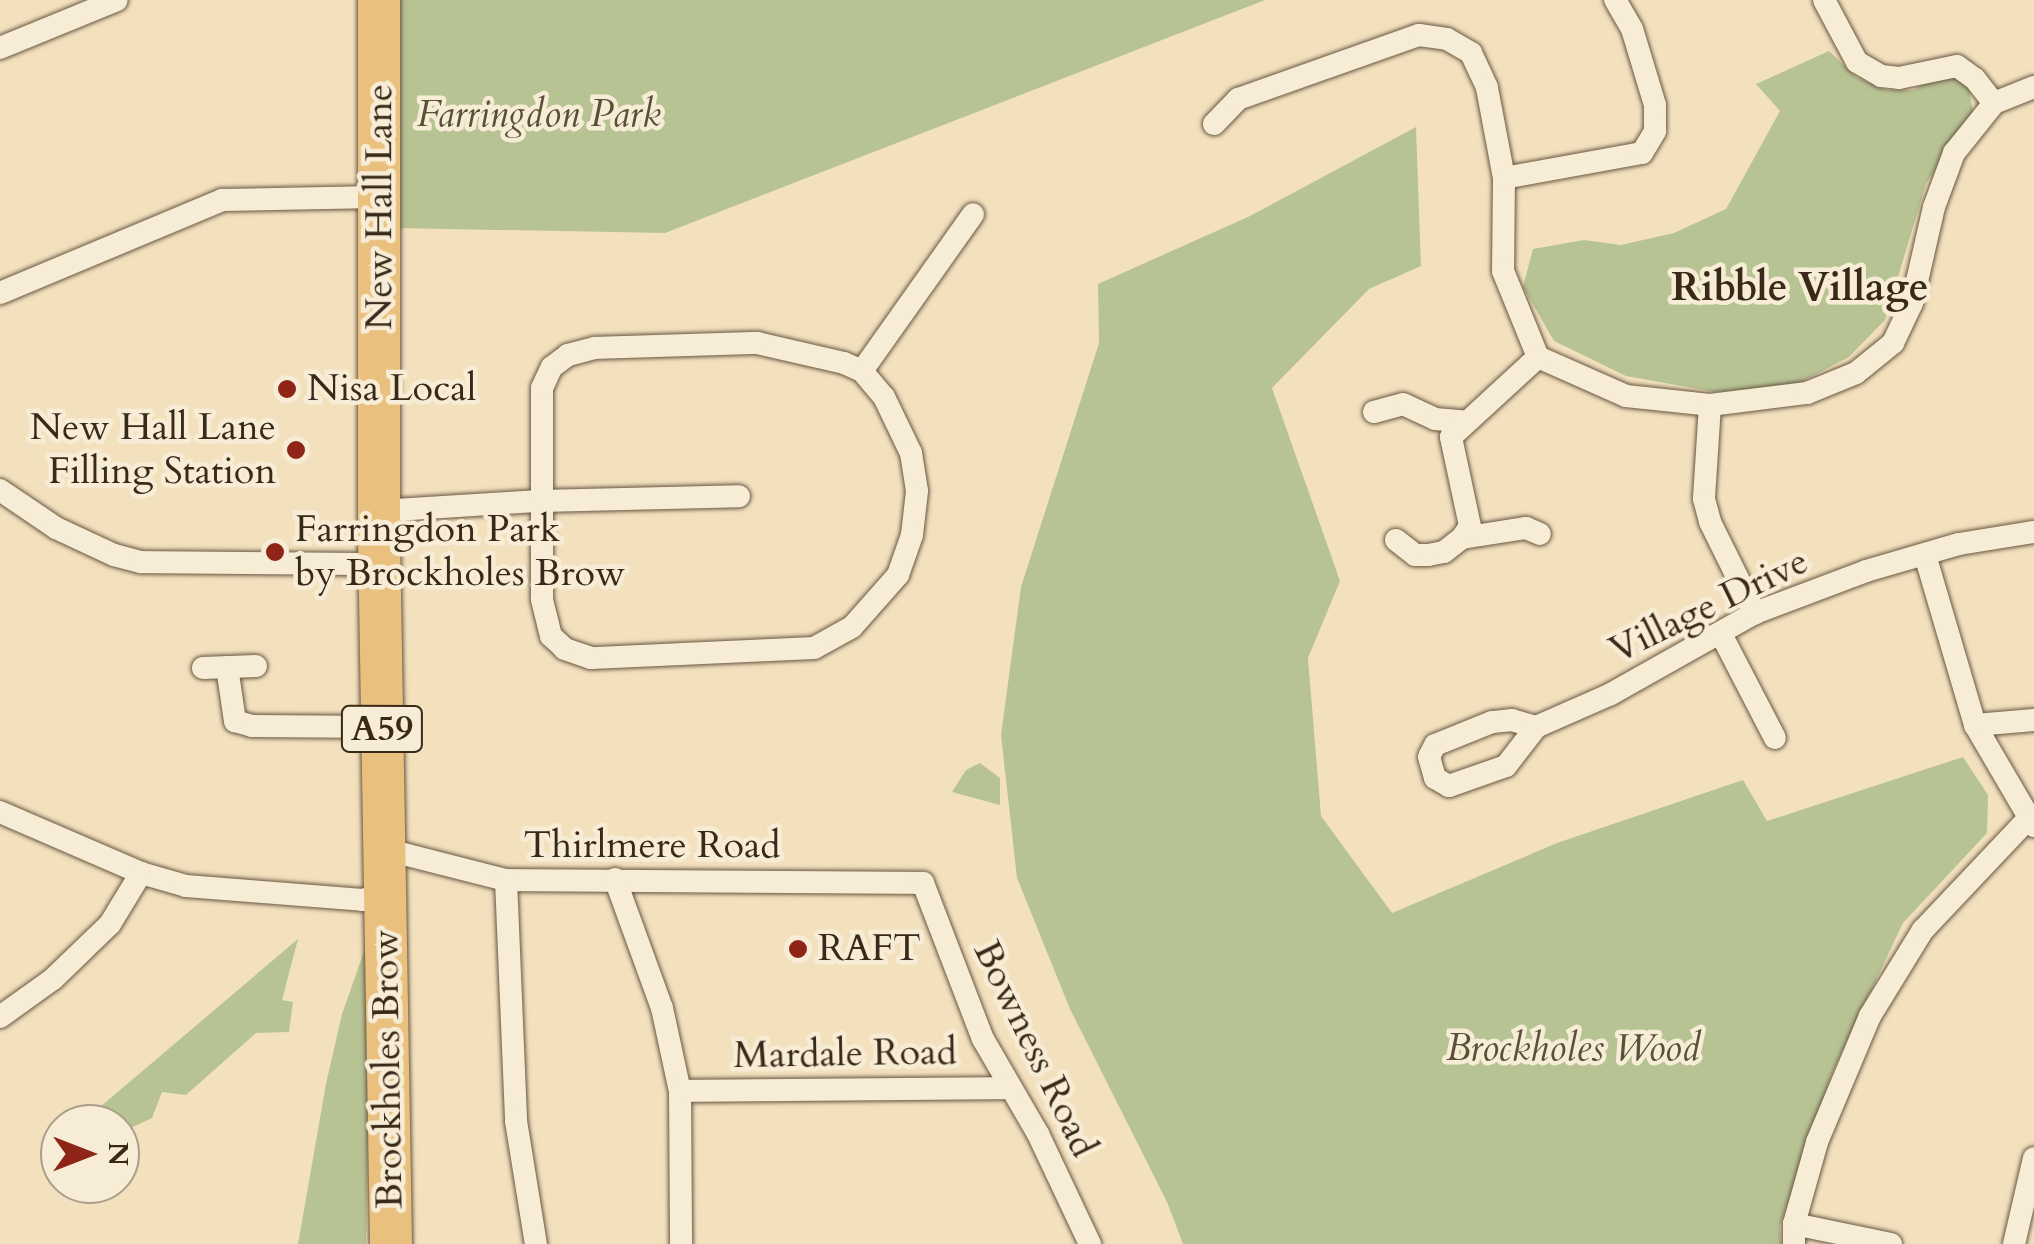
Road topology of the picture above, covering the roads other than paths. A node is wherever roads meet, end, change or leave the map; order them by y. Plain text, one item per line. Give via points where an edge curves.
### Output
1 (118, 0) edge
2 (379, 0) edge
3 (1616, 0) edge
4 (1824, 0) edge
5 (0, 48) edge
6 (2034, 87) edge
7 (1994, 103) junction
8 (1214, 124) dead end
9 (1504, 178) junction
10 (379, 197) junction
11 (973, 214) dead end
12 (0, 294) edge
13 (1538, 358) junction
14 (862, 370) junction
15 (1710, 405) junction
16 (1374, 412) dead end
17 (1467, 422) junction
18 (0, 490) edge
19 (739, 496) dead end
20 (540, 501) junction
21 (380, 511) junction
22 (2034, 532) edge
23 (1540, 534) dead end
24 (1462, 538) junction
25 (1396, 540) dead end
26 (1925, 555) junction
27 (380, 564) junction
28 (1756, 614) junction
29 (1721, 634) junction
30 (256, 666) dead end
31 (2034, 720) edge
32 (1975, 725) junction
33 (1536, 727) dead end
34 (382, 728) junction
35 (1775, 738) dead end
36 (0, 812) edge
37 (2031, 823) edge
38 (384, 849) junction
39 (140, 873) junction
40 (615, 879) junction
41 (506, 880) junction
42 (923, 883) joint
43 (384, 895) junction
44 (0, 1017) edge
45 (1010, 1088) junction
46 (680, 1091) junction
47 (2034, 1158) edge
48 (1794, 1234) edge
49 (390, 1244) edge
50 (536, 1244) edge
51 (681, 1244) edge
52 (1090, 1244) edge
53 (1891, 1244) edge
54 (2014, 1244) edge

1 - 5 street
2 - 10 highway, New Hall Lane / A59
3 - 9 street via 1655,104 1655,132 1642,153
4 - 7 street via 1858,62 1881,76 1957,66
6 - 7 street
7 - 15 street via 1954,152 1912,303 1893,343 1856,373 1807,393
8 - 9 street via 1238,99 1419,35 1447,39 1471,53 1488,88
9 - 13 street via 1503,271
10 - 12 street via 222,200
10 - 21 highway, New Hall Lane / A59
11 - 14 street
13 - 15 street via 1626,396
13 - 17 street
14 - 20 street via 757,343 568,354 542,388
14 - 20 street via 884,397 911,454 912,534 898,575 878,601 814,648 591,658 565,648 551,636 542,599
15 - 28 street via 1704,499
16 - 17 street via 1404,404 1435,420
17 - 24 street via 1452,437 1470,526
18 - 27 street via 56,528 141,562
19 - 20 street
20 - 21 street
21 - 27 highway, New Hall Lane / A59
22 - 26 street, Village Drive
23 - 24 street via 1526,528
24 - 25 street via 1428,556
26 - 28 street, Village Drive
26 - 32 street
27 - 34 highway, New Hall Lane / A59
28 - 29 street, Village Drive
29 - 33 street, Village Drive
29 - 35 street
30 - 34 street via 215,668 234,721
31 - 32 street
32 - 37 street
34 - 38 highway, New Hall Lane / A59
36 - 39 street
37 - 48 street via 1924,930 1870,1016 1840,1081
38 - 41 street, Thirlmere Road
38 - 43 highway, New Hall Lane / A59
39 - 43 street via 186,886 271,894 362,900
39 - 44 street via 110,924 53,979
40 - 41 street, Thirlmere Road
40 - 42 street, Thirlmere Road
40 - 46 street via 658,993
41 - 50 street via 516,1121
42 - 45 street, Bowness Road via 983,1039
43 - 49 highway, Brockholes Brow / A59
45 - 46 street, Mardale Road
45 - 52 street, Bowness Road
46 - 51 street
47 - 54 street
48 - 53 street

